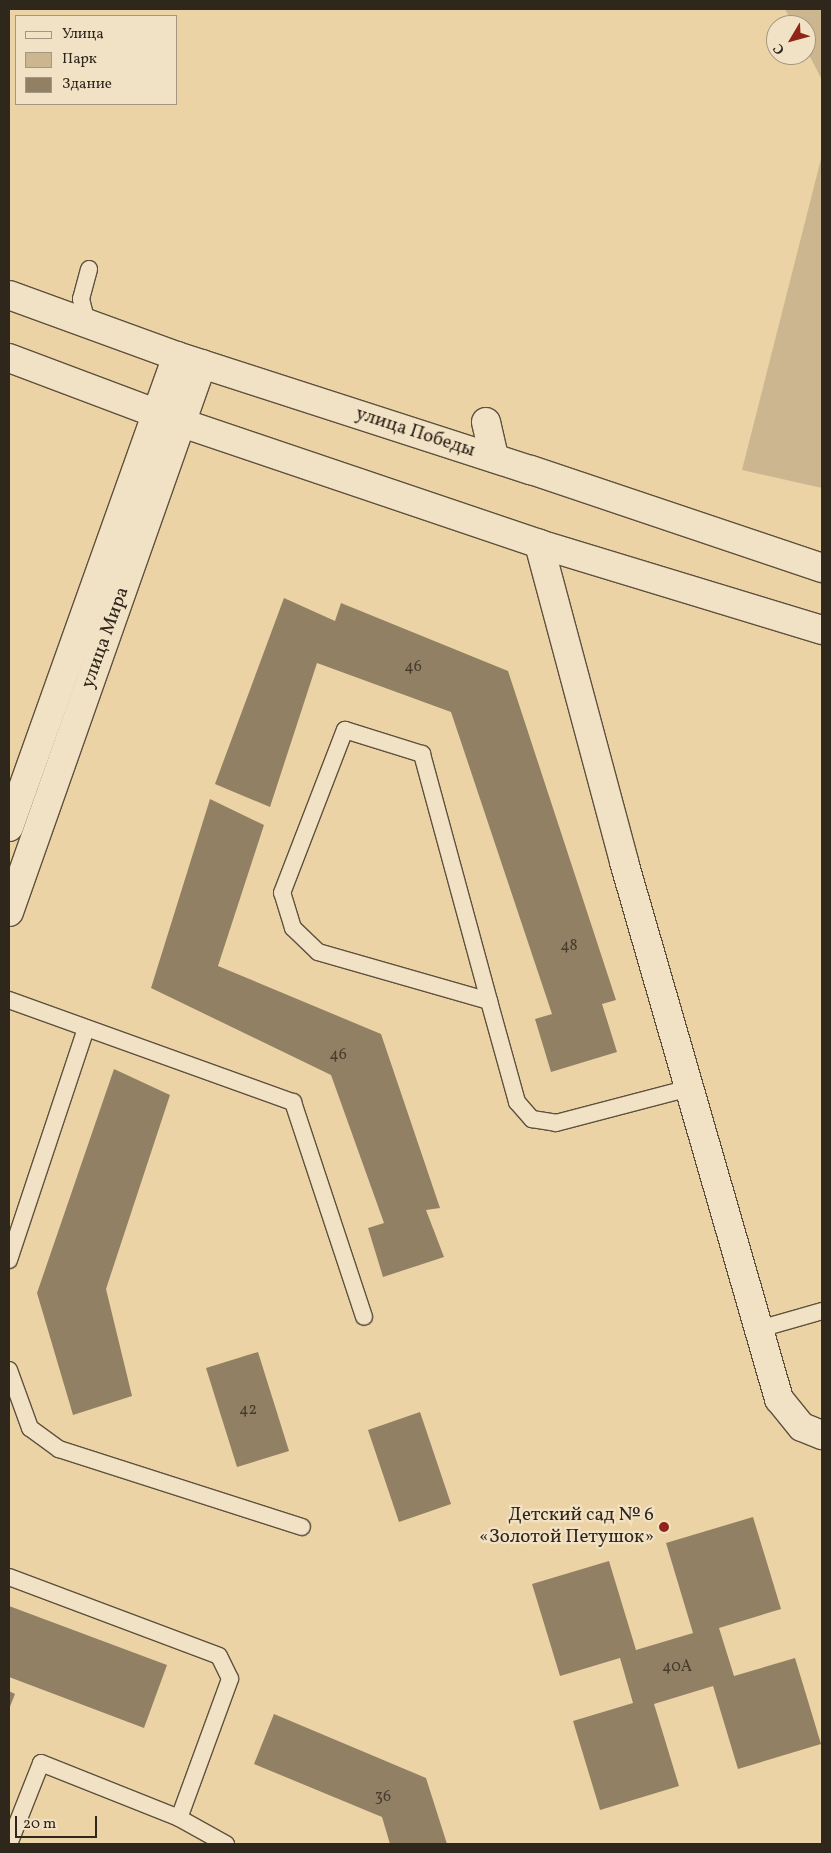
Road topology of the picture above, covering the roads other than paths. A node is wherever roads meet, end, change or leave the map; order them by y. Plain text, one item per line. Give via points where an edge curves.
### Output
1 (89, 270) dead end
2 (9, 295) edge
3 (87, 324) junction
4 (177, 356) junction
5 (9, 358) edge
6 (202, 364) junction
7 (156, 413) junction
8 (486, 422) dead end
9 (182, 423) junction
10 (494, 458) junction
11 (539, 544) junction
12 (822, 568) edge
13 (822, 630) edge
14 (9, 827) edge
15 (9, 912) edge
16 (9, 1000) edge
17 (489, 1001) junction
18 (86, 1028) junction
19 (689, 1088) junction
20 (9, 1260) edge
21 (822, 1311) edge
22 (364, 1317) dead end
23 (759, 1329) junction
24 (9, 1370) edge
25 (822, 1435) edge
26 (302, 1527) dead end
27 (9, 1576) edge
28 (179, 1818) junction
29 (9, 1844) edge
30 (226, 1844) edge

1 - 3 lane via 81,300
2 - 3 street, улица Победы
3 - 4 street, улица Победы
4 - 6 street, улица Победы
4 - 7 street, улица Мира
5 - 7 street
6 - 9 street, улица Мира
6 - 10 street, улица Победы
7 - 9 street
7 - 14 street, улица Мира
8 - 10 street
9 - 11 street
9 - 15 street, улица Мира
10 - 12 street, улица Победы
11 - 13 street
11 - 19 street via 624,862
16 - 18 lane
17 - 17 lane via 422,754 345,730 282,893 293,928 318,952
17 - 19 lane via 517,1102 532,1119 556,1123
18 - 20 lane
18 - 22 lane via 293,1102
19 - 23 street
21 - 23 lane
23 - 25 street via 779,1399 802,1427
24 - 26 lane via 30,1428 59,1450
27 - 28 lane via 219,1656 230,1679
28 - 29 lane via 41,1763
28 - 30 lane

